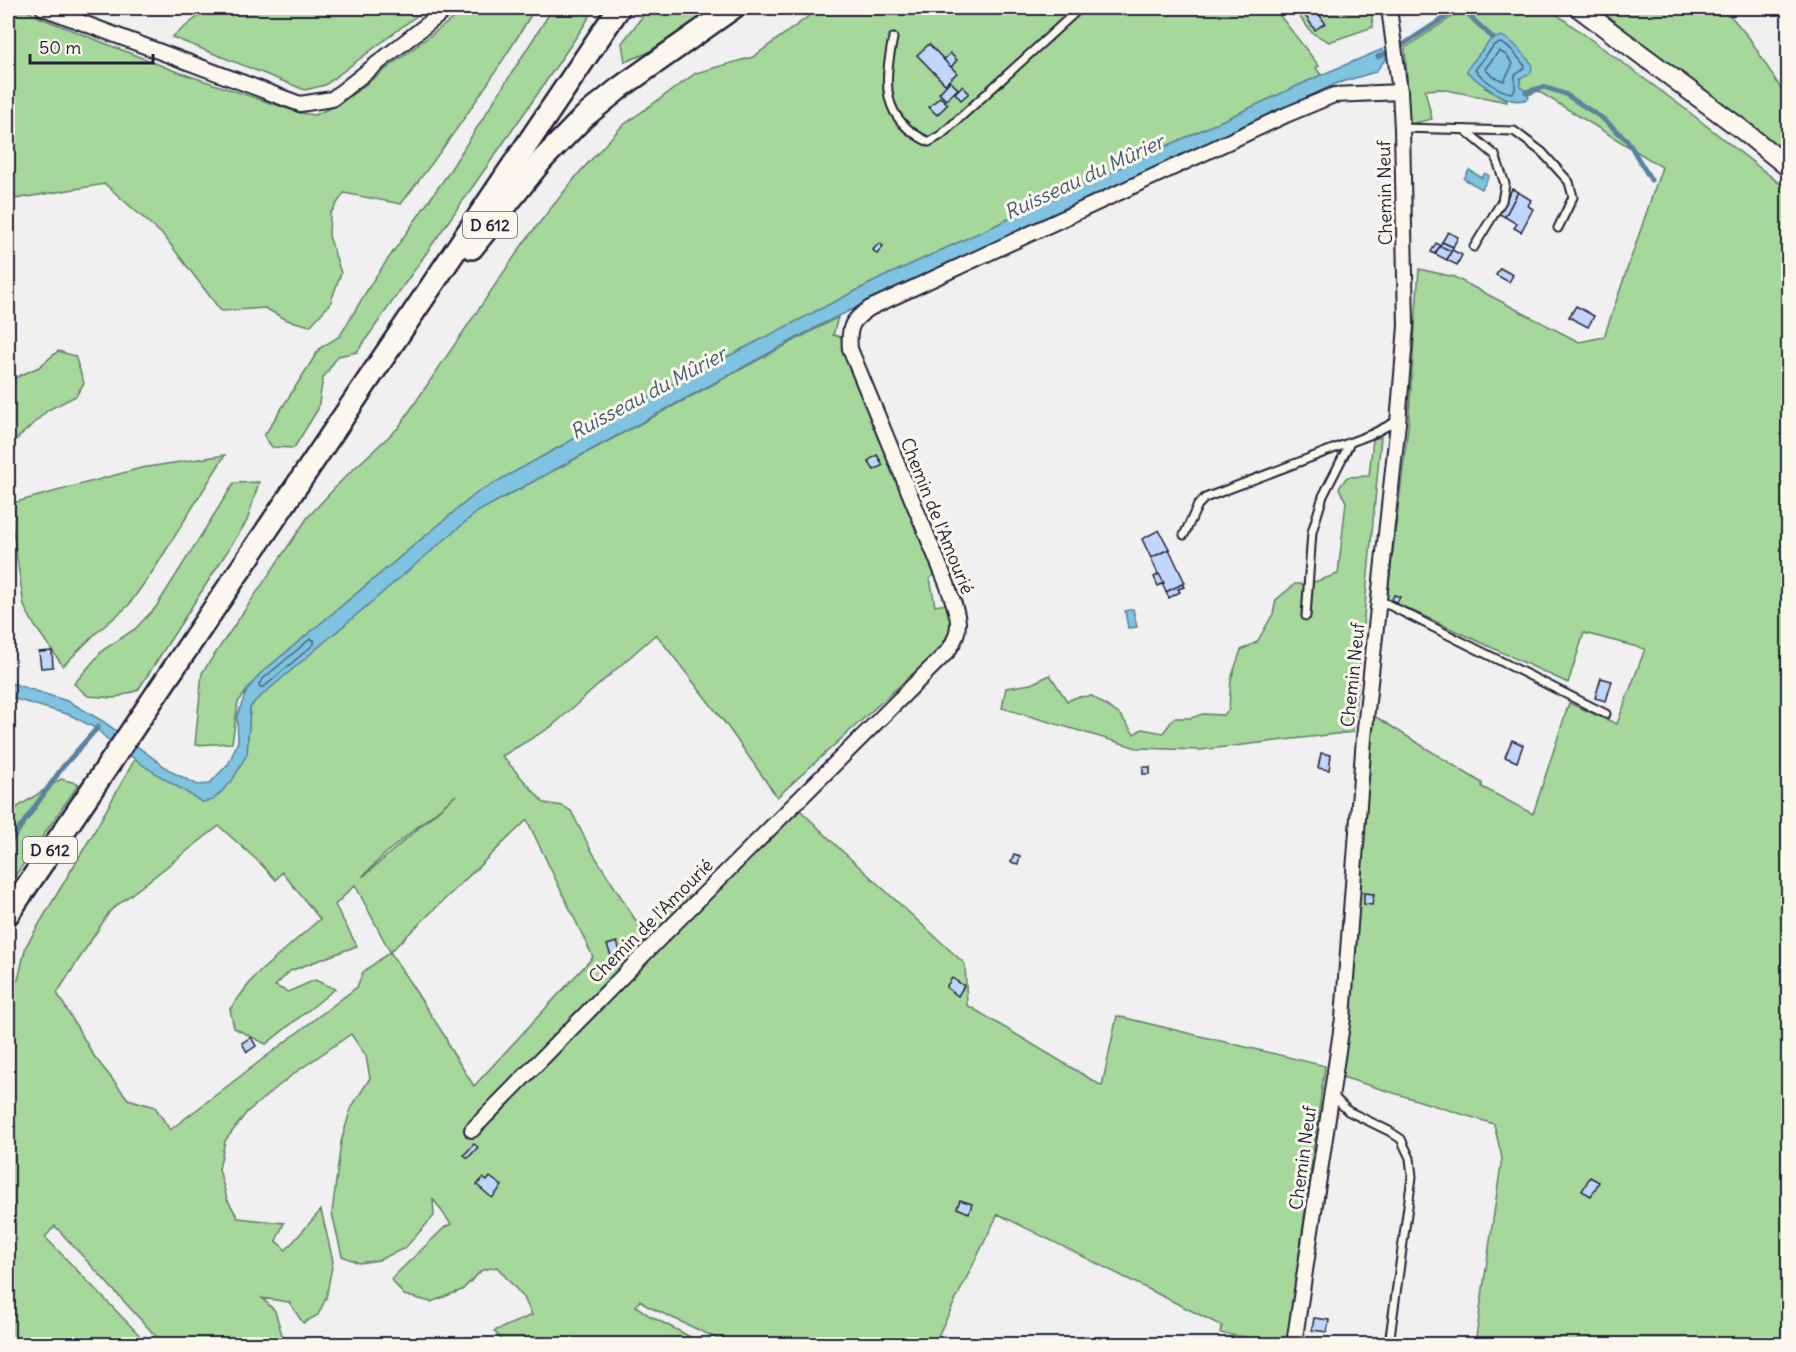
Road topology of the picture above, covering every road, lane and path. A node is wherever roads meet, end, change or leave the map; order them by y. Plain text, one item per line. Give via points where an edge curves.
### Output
1 (44, 8) edge
2 (448, 8) edge
3 (605, 8) edge
4 (620, 8) edge
5 (734, 8) edge
6 (1080, 8) edge
7 (1389, 8) edge
8 (1573, 8) edge
9 (1579, 8) edge
10 (893, 38) dead end
11 (1626, 44) junction
12 (1400, 92) junction
13 (1402, 128) junction
14 (1465, 130) junction
15 (1788, 167) edge
16 (1558, 228) dead end
17 (1474, 247) dead end
18 (439, 274) junction
19 (372, 376) junction
20 (1398, 421) junction
21 (1350, 443) junction
22 (1184, 535) dead end
23 (1379, 600) junction
24 (1306, 616) dead end
25 (1606, 714) dead end
26 (8, 914) edge
27 (1331, 1094) junction
28 (472, 1130) dead end
29 (1294, 1344) edge
30 (1389, 1344) edge

1 - 2 street via 300,104 332,99
3 - 18 highway, D 612
4 - 18 highway, D 612
5 - 19 highway, D 612 via 584,117 542,160
6 - 10 lane via 929,142 894,114 887,77
7 - 12 street, Chemin Neuf
8 - 11 main road
9 - 11 main road
11 - 15 main road
12 - 13 street, Chemin Neuf
12 - 28 street, Chemin de l'Amourié via 1334,95 857,317 848,332 850,349 947,584 958,617 956,640
13 - 14 lane
13 - 20 street, Chemin Neuf via 1406,326
14 - 16 lane via 1514,131 1542,152 1569,182 1573,197
14 - 17 lane via 1495,155 1505,184 1502,201
18 - 19 highway, D 612
19 - 26 highway, D 612
20 - 21 lane
20 - 23 street, Chemin Neuf
21 - 22 lane via 1205,498
21 - 24 lane via 1323,496 1312,532
23 - 25 lane
23 - 27 street, Chemin Neuf via 1364,738 1343,1018
27 - 29 street, Chemin Neuf
27 - 30 lane via 1348,1111 1401,1139 1410,1158 1412,1177

